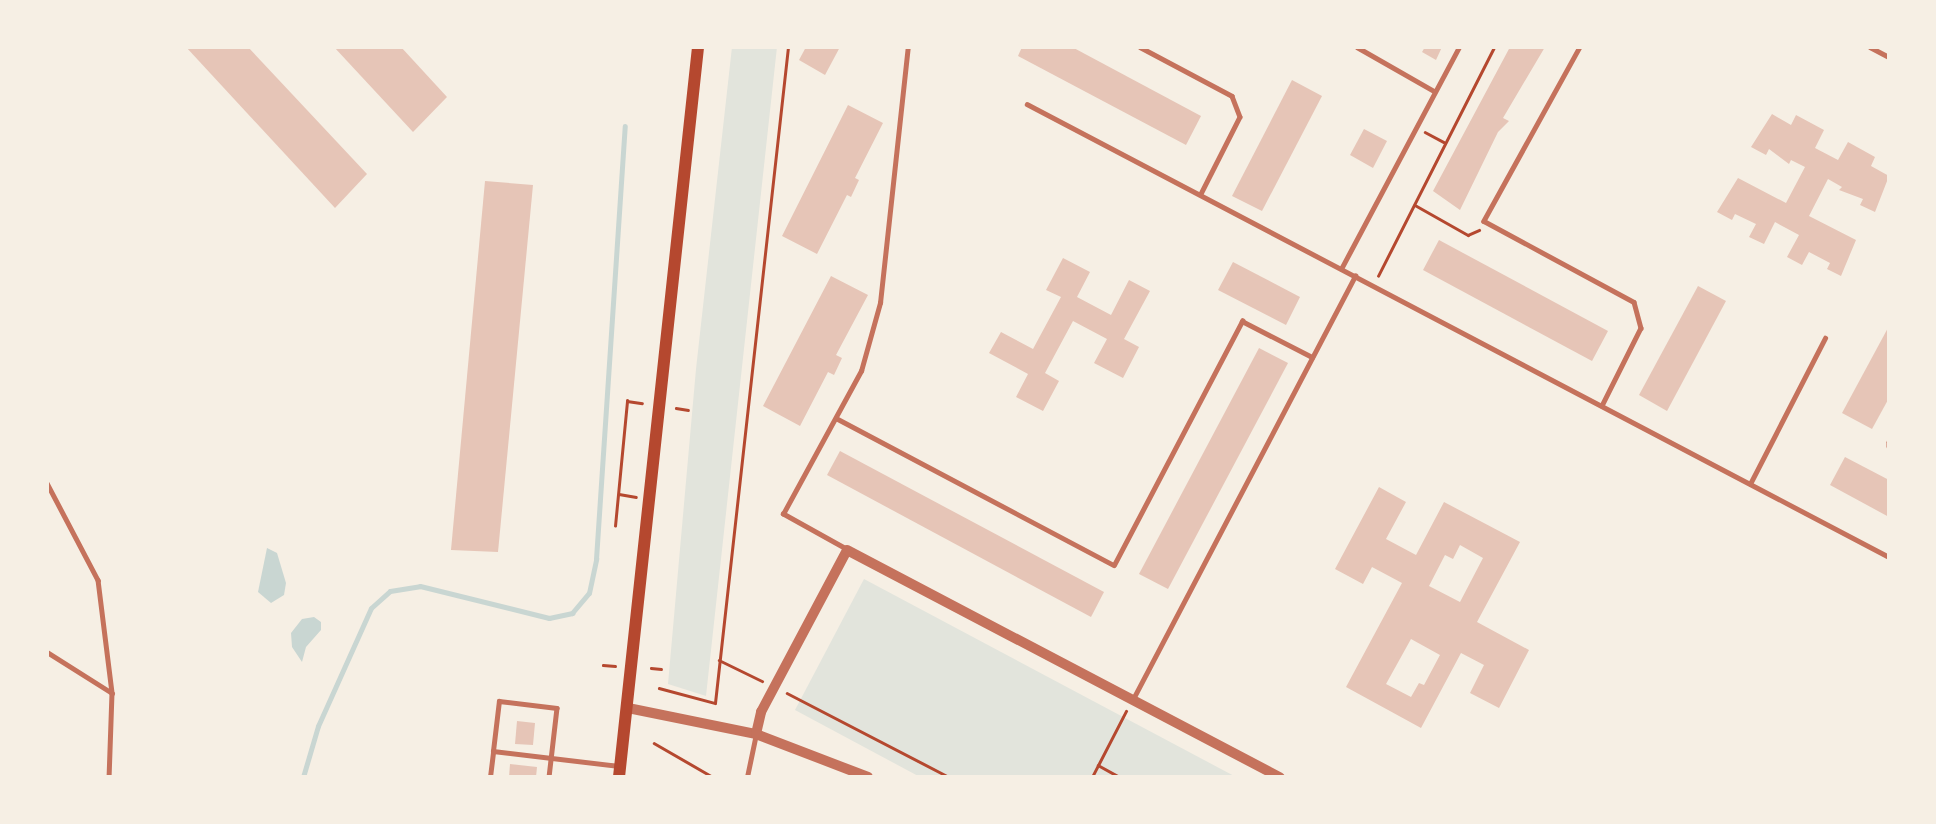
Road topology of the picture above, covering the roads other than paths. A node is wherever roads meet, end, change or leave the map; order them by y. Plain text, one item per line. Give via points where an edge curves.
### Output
1 (698, 47) edge
2 (908, 47) edge
3 (1140, 47) edge
4 (1357, 47) edge
5 (1459, 47) edge
6 (1580, 47) edge
7 (1870, 47) edge
8 (1889, 57) edge
9 (1434, 91) junction
10 (1027, 104) dead end
11 (1201, 194) junction
12 (1341, 269) junction
13 (1355, 276) junction
14 (1825, 338) dead end
15 (1312, 357) junction
16 (1602, 406) junction
17 (836, 418) junction
18 (47, 483) edge
19 (1750, 484) junction
20 (847, 550) junction
21 (1889, 558) edge
22 (47, 652) edge
23 (112, 693) junction
24 (1133, 699) junction
25 (628, 708) junction
26 (756, 734) junction
27 (493, 751) junction
28 (551, 758) junction
29 (619, 771) edge
30 (109, 777) edge
31 (490, 777) edge
32 (549, 777) edge
33 (747, 777) edge
34 (868, 777) edge
35 (1280, 777) edge

1 - 25 main road
2 - 17 lane via 880,303 861,371
3 - 11 lane via 1232,96 1240,117
4 - 9 lane
5 - 9 lane
6 - 16 lane via 1484,221 1634,302 1641,328
7 - 8 lane
9 - 12 lane
10 - 11 lane
11 - 12 lane
12 - 13 lane
13 - 15 lane
13 - 16 lane
14 - 19 lane
15 - 17 lane via 1242,321 1114,565
15 - 24 lane
16 - 19 lane
17 - 20 lane via 783,514
18 - 23 lane via 98,580
19 - 21 lane
20 - 24 street
20 - 26 street via 774,687
22 - 23 lane
23 - 30 lane
24 - 35 street
25 - 26 street
25 - 29 main road
26 - 33 lane
26 - 34 street
27 - 28 lane
27 - 28 lane via 499,701 557,708
27 - 31 lane
28 - 29 lane
28 - 32 lane

